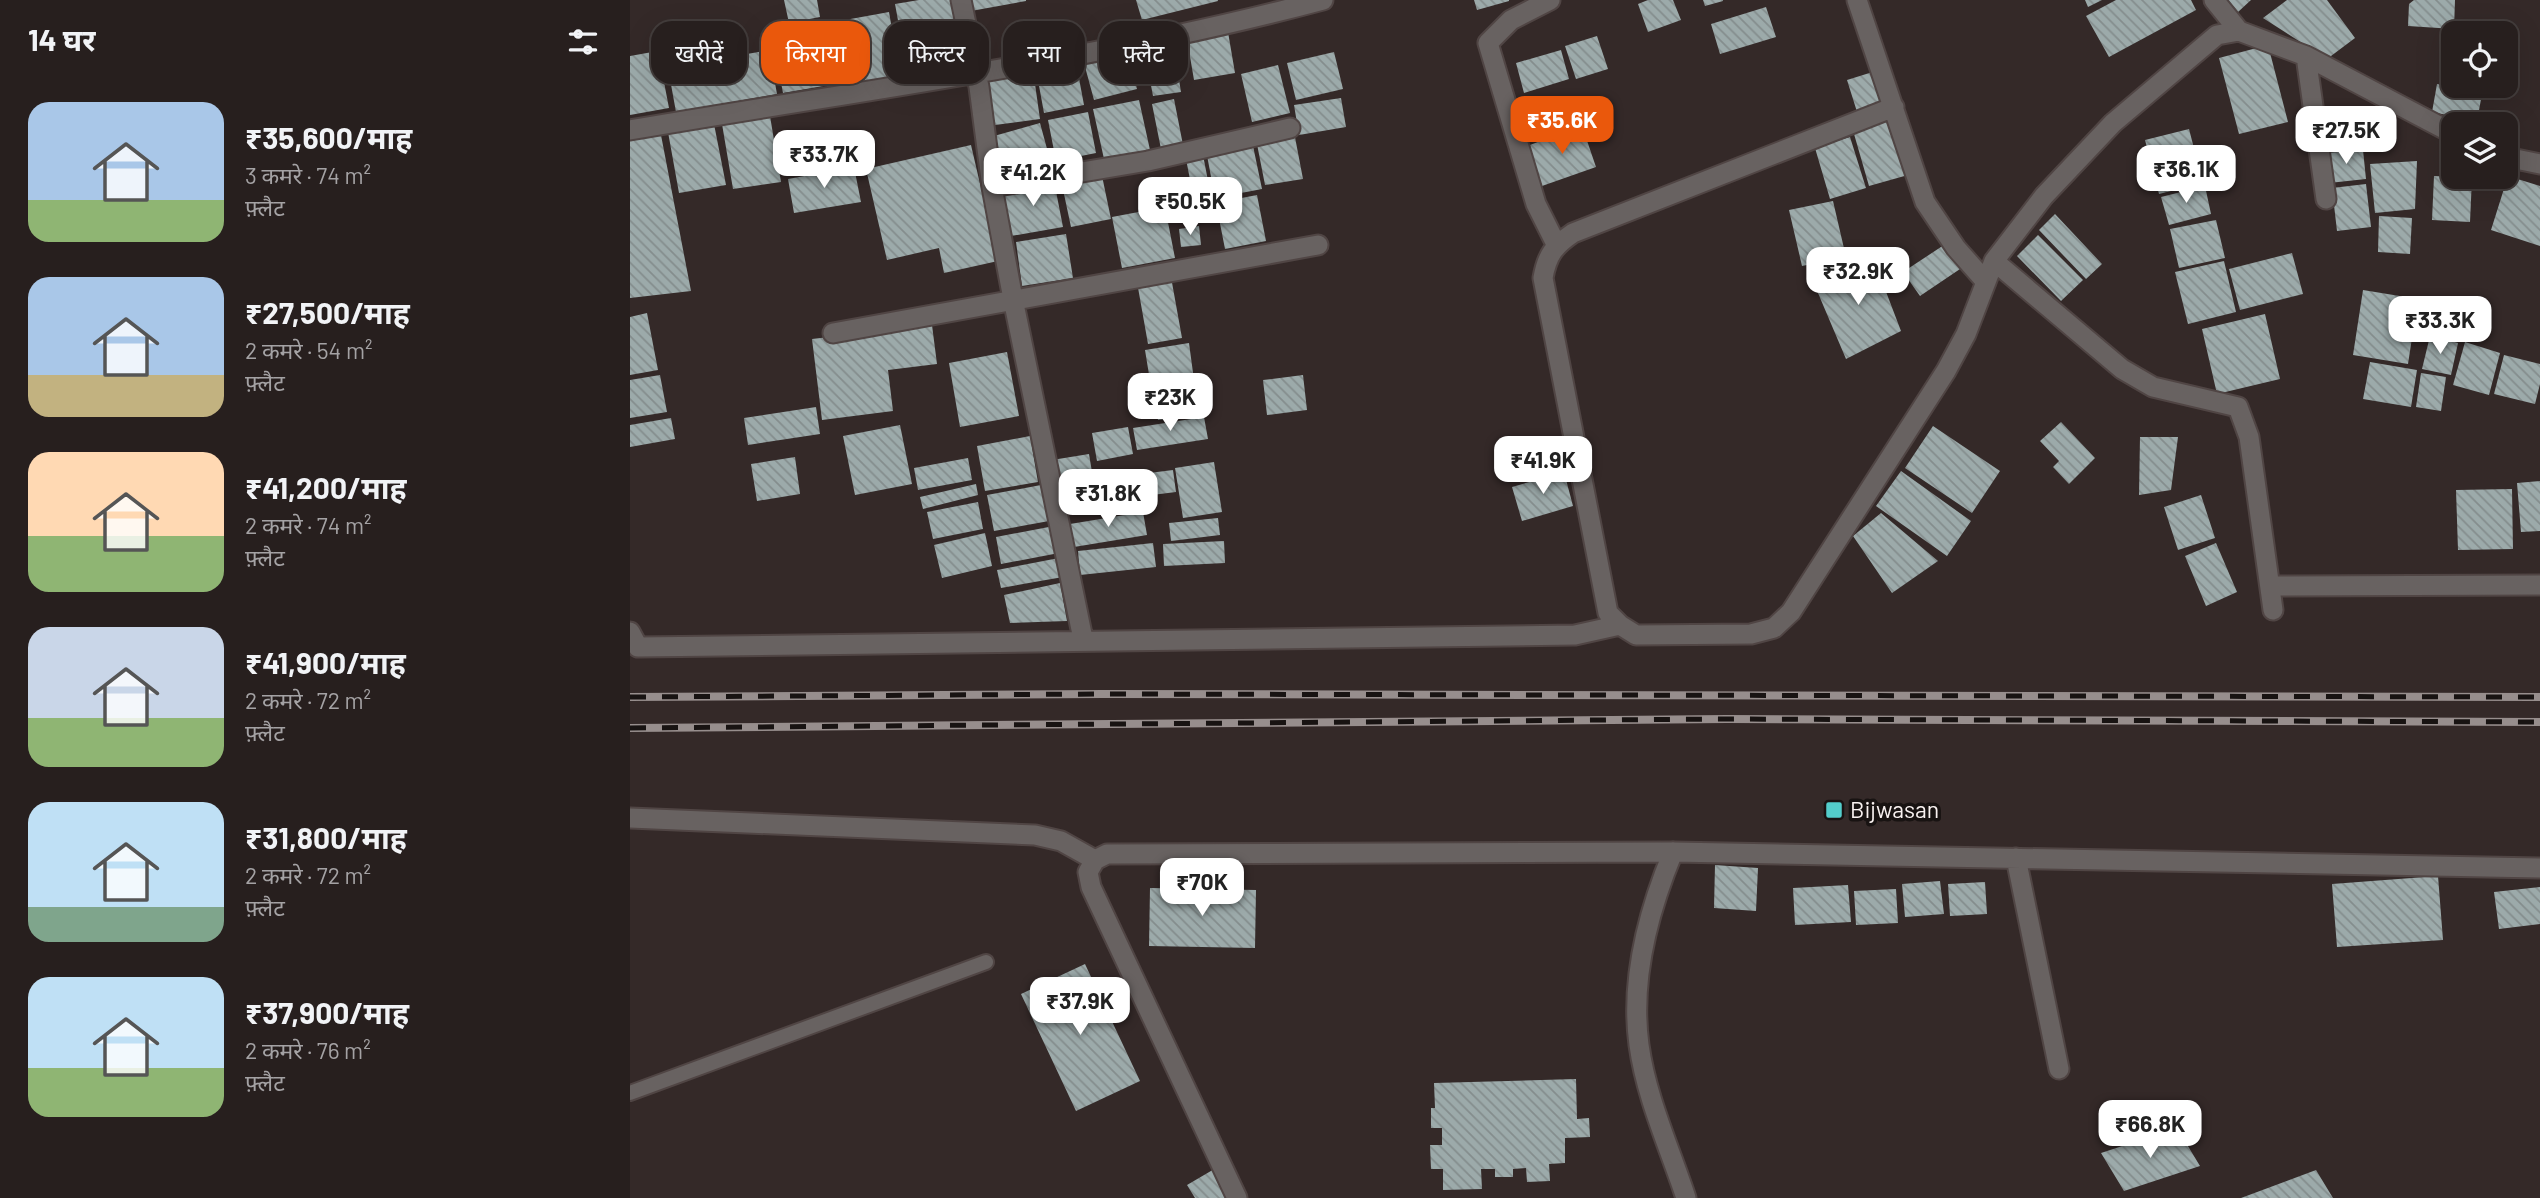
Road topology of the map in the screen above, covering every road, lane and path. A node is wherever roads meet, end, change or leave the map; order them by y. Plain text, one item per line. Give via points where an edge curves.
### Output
1 (961, 0) edge
2 (1323, 0) edge
3 (1550, 0) edge
4 (1857, 0) edge
5 (2214, 0) edge
6 (1283, 5) edge
7 (965, 21) edge
8 (2239, 31) junction
9 (2306, 56) junction
10 (989, 72) edge
11 (920, 84) edge
12 (978, 84) edge
13 (1894, 107) junction
14 (2441, 127) edge
15 (1290, 128) dead end
16 (630, 130) edge
17 (2518, 159) edge
18 (2540, 164) edge
19 (992, 187) junction
20 (2326, 199) dead end
21 (1556, 244) junction
22 (1318, 245) dead end
23 (1994, 261) junction
24 (1986, 282) junction
25 (1013, 299) junction
26 (833, 333) dead end
27 (2540, 585) edge
28 (2271, 586) junction
29 (2273, 610) dead end
30 (1620, 625) junction
31 (630, 632) edge
32 (1083, 639) junction
33 (630, 818) edge
34 (1673, 852) junction
35 (2016, 858) junction
36 (1095, 860) junction
37 (2540, 867) edge
38 (986, 962) dead end
39 (2059, 1069) dead end
40 (630, 1093) edge
41 (1237, 1198) edge
42 (1686, 1198) edge

1 - 7 street
2 - 6 street
3 - 21 street via 1511,20 1488,43 1536,204
4 - 13 street
5 - 8 street
6 - 10 street
8 - 9 street
8 - 23 street via 2217,35 2112,123 2044,196
9 - 14 street
9 - 20 street
11 - 16 street
12 - 19 street
13 - 21 street via 1573,233
13 - 24 street via 1925,202
15 - 19 street via 1148,162
17 - 18 street
19 - 25 street
21 - 30 street via 1543,278 1608,613
22 - 25 street
23 - 24 street
23 - 28 street via 2122,369 2153,387 2238,407 2249,437
24 - 30 street via 1946,371 1783,620 1774,628 1751,634 1636,635
25 - 26 street
25 - 32 street
27 - 28 street
28 - 29 street
30 - 32 street via 1575,635
31 - 32 street via 638,647
33 - 36 street via 1035,835 1061,841
34 - 35 street
34 - 36 street via 1127,852
34 - 42 street via 1653,899 1636,1017 1647,1080
35 - 37 street
35 - 39 street
36 - 41 street via 1088,873 1091,887
38 - 40 lane

